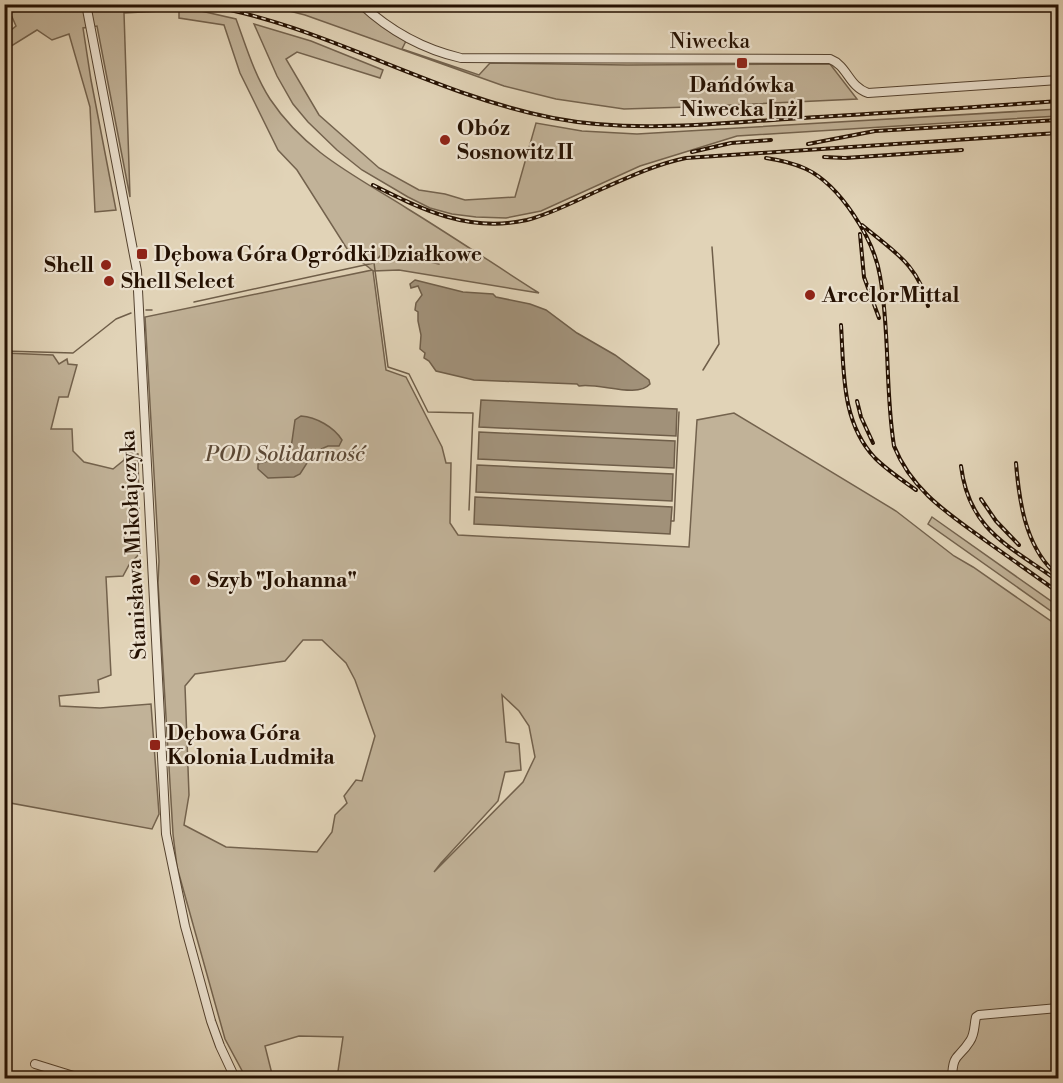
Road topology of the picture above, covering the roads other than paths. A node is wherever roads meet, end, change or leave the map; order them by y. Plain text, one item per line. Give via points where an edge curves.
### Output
1 (86, 4) edge
2 (361, 4) edge
3 (1059, 80) edge
4 (1059, 1008) edge
5 (35, 1064) dead end
6 (80, 1078) edge
7 (235, 1078) edge
8 (952, 1078) edge

1 - 7 street, Stanisława Mikołajczyka via 137,271 166,834 208,1010
2 - 3 street, Niwecka via 410,40 461,58 830,59 839,64 854,86 868,93
4 - 8 street via 976,1017 972,1038 952,1062
5 - 6 street

